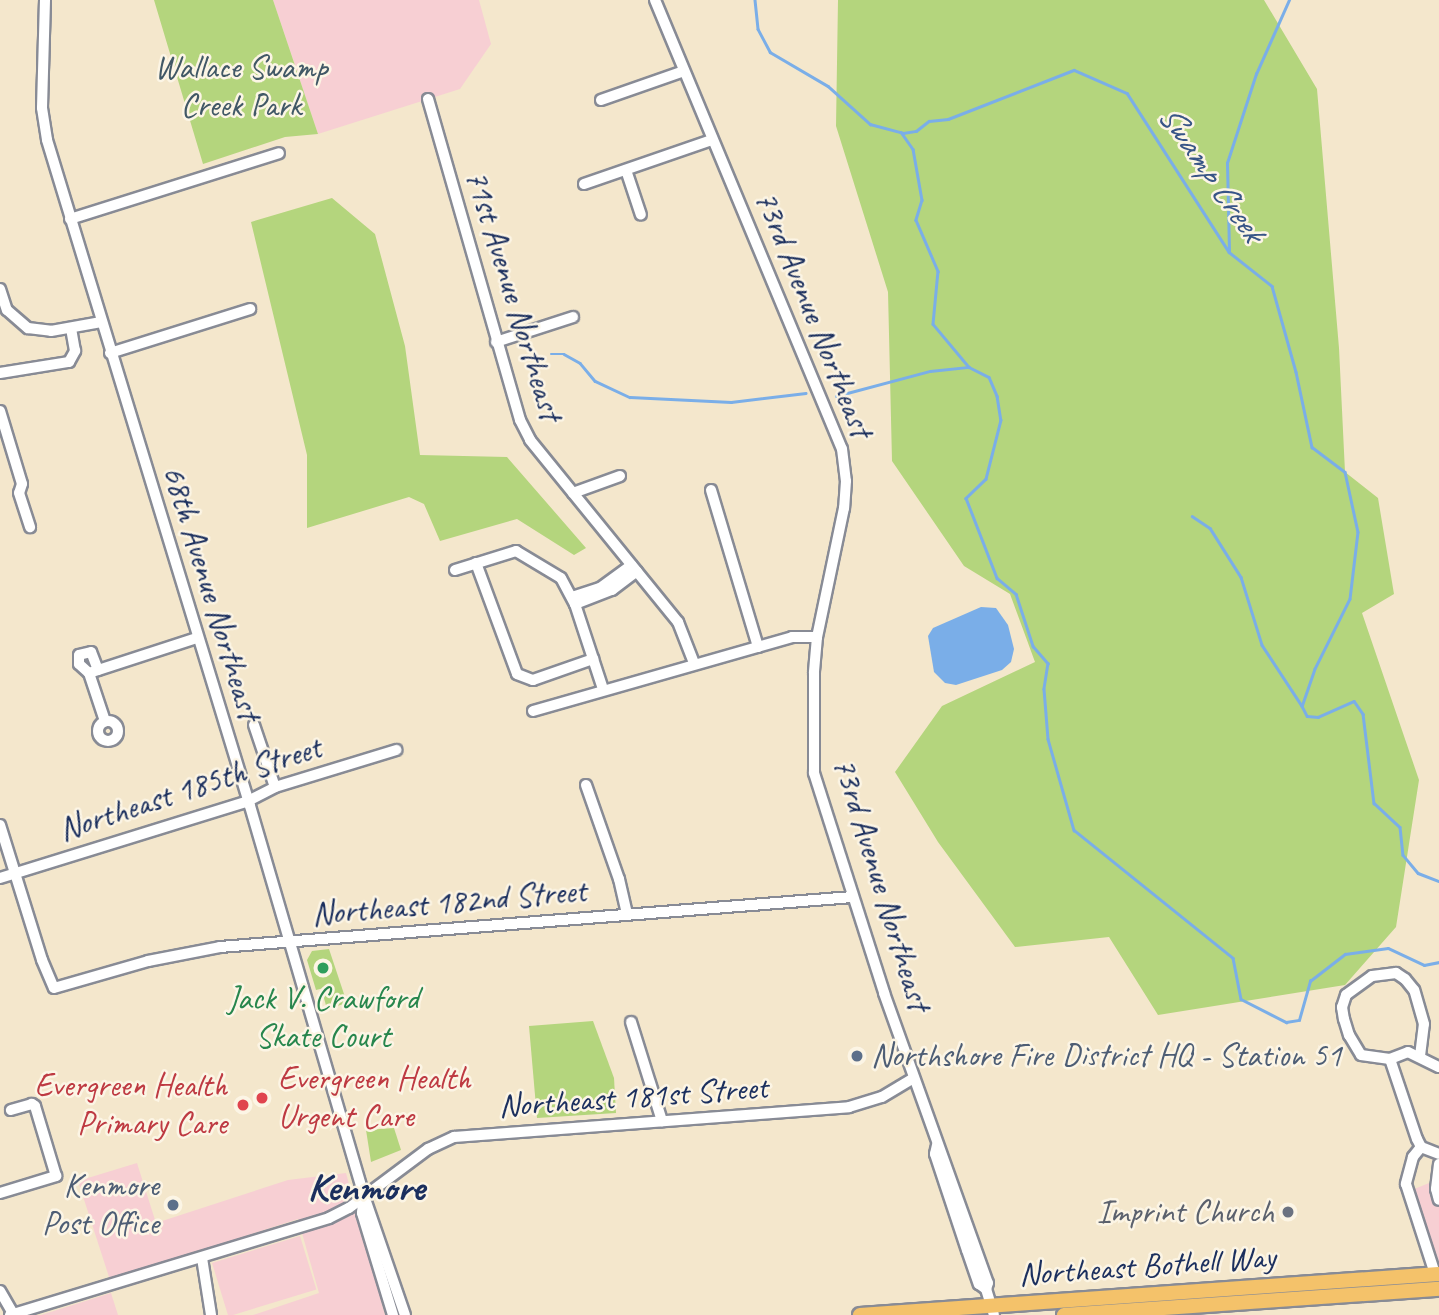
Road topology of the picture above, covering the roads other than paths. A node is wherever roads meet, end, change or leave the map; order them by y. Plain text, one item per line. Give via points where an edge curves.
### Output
1 (45, 0) edge
2 (655, 0) edge
3 (684, 71) junction
4 (428, 99) dead end
5 (601, 100) dead end
6 (712, 140) junction
7 (279, 153) dead end
8 (626, 170) junction
9 (584, 184) dead end
10 (641, 215) dead end
11 (69, 219) junction
12 (1, 297) edge
13 (250, 309) dead end
14 (573, 317) dead end
15 (101, 322) junction
16 (71, 328) junction
17 (496, 342) junction
18 (110, 353) junction
19 (0, 373) edge
20 (0, 411) edge
21 (620, 476) dead end
22 (711, 490) dead end
23 (573, 493) junction
24 (30, 527) dead end
25 (476, 563) junction
26 (635, 568) junction
27 (455, 570) dead end
28 (573, 600) junction
29 (817, 637) junction
30 (197, 639) junction
31 (758, 647) junction
32 (593, 659) junction
33 (694, 663) junction
34 (603, 689) junction
35 (533, 711) dead end
36 (105, 721) dead end
37 (254, 725) dead end
38 (396, 750) dead end
39 (586, 785) dead end
40 (275, 788) junction
41 (248, 801) junction
42 (0, 824) edge
43 (14, 874) junction
44 (0, 878) edge
45 (852, 897) junction
46 (627, 915) junction
47 (288, 943) junction
48 (631, 1022) dead end
49 (1420, 1056) junction
50 (1390, 1059) junction
51 (1439, 1067) edge
52 (914, 1078) junction
53 (11, 1110) dead end
54 (662, 1121) junction
55 (1421, 1147) junction
56 (1439, 1154) edge
57 (1439, 1164) edge
58 (0, 1193) edge
59 (364, 1196) junction
60 (1439, 1200) edge
61 (202, 1258) junction
62 (1438, 1279) edge
63 (1338, 1282) junction
64 (0, 1291) edge
65 (1320, 1297) junction
66 (993, 1310) edge
67 (13, 1315) edge
68 (211, 1315) edge
69 (393, 1315) edge
70 (405, 1315) edge
71 (860, 1315) edge
72 (1064, 1315) edge

1 - 11 street, 68th Avenue Northeast via 43,108
2 - 3 street, 73rd Avenue Northeast
3 - 5 street
3 - 6 street, 73rd Avenue Northeast
4 - 17 street, 71st Avenue Northeast
6 - 8 street
6 - 29 street, 73rd Avenue Northeast via 832,423 845,464 844,508
7 - 11 street
8 - 9 street
8 - 10 street
11 - 15 street, 68th Avenue Northeast
12 - 16 street via 11,315 28,328
13 - 18 street
14 - 17 street
15 - 16 street
15 - 18 street, 68th Avenue Northeast
16 - 19 street via 75,351 69,362
17 - 23 street, 71st Avenue Northeast via 511,399 530,440
18 - 30 street, 68th Avenue Northeast
20 - 24 street
21 - 23 street
22 - 31 street
23 - 26 street, 71st Avenue Northeast
25 - 27 street
25 - 28 street via 516,551 561,578
25 - 32 street via 513,671 521,678 533,680
26 - 28 street via 612,590
26 - 33 street, 71st Avenue Northeast via 678,622
28 - 32 street
29 - 31 street via 792,637
29 - 45 street, 73rd Avenue Northeast via 812,696 814,773
30 - 36 street via 94,671
30 - 41 street, 68th Avenue Northeast
31 - 33 street
32 - 34 street
33 - 34 street
34 - 35 street
37 - 40 street
38 - 40 street, Northeast 185th Street
39 - 46 street
40 - 41 street, Northeast 185th Street
41 - 43 street, Northeast 185th Street
41 - 47 street, 68th Avenue Northeast
42 - 43 street
43 - 44 street, Northeast 185th Street
43 - 47 street, Northeast 182nd Street via 54,988 188,952
45 - 46 street, Northeast 182nd Street
45 - 52 street, 73rd Avenue Northeast
46 - 47 street, Northeast 182nd Street
47 - 59 street, 68th Avenue Northeast
48 - 54 street
49 - 50 street via 1408,1052
49 - 50 street via 1424,1024 1414,990 1396,974 1386,973 1358,984 1346,995 1342,1007 1349,1035 1361,1055
49 - 51 street
50 - 55 street
52 - 54 street, Northeast 181st Street via 882,1097 849,1107
52 - 66 street, 73rd Avenue Northeast via 937,1145 944,1152
53 - 58 street via 35,1106 56,1176
54 - 59 street, Northeast 181st Street via 454,1137 428,1149
55 - 56 street
55 - 62 street via 1413,1157 1406,1184
57 - 60 street
59 - 61 street, Northeast 181st Street via 312,1225
59 - 69 street, 68th Avenue Northeast via 362,1213
59 - 70 street, 68th Avenue Northeast
61 - 67 street, Northeast 181st Street
61 - 68 street
62 - 63 main road, Northeast Bothell Way
62 - 65 main road, Northeast Bothell Way
63 - 65 main road
63 - 66 main road, Northeast Bothell Way
64 - 67 street
65 - 72 main road, Northeast Bothell Way
66 - 71 main road, Northeast Bothell Way

